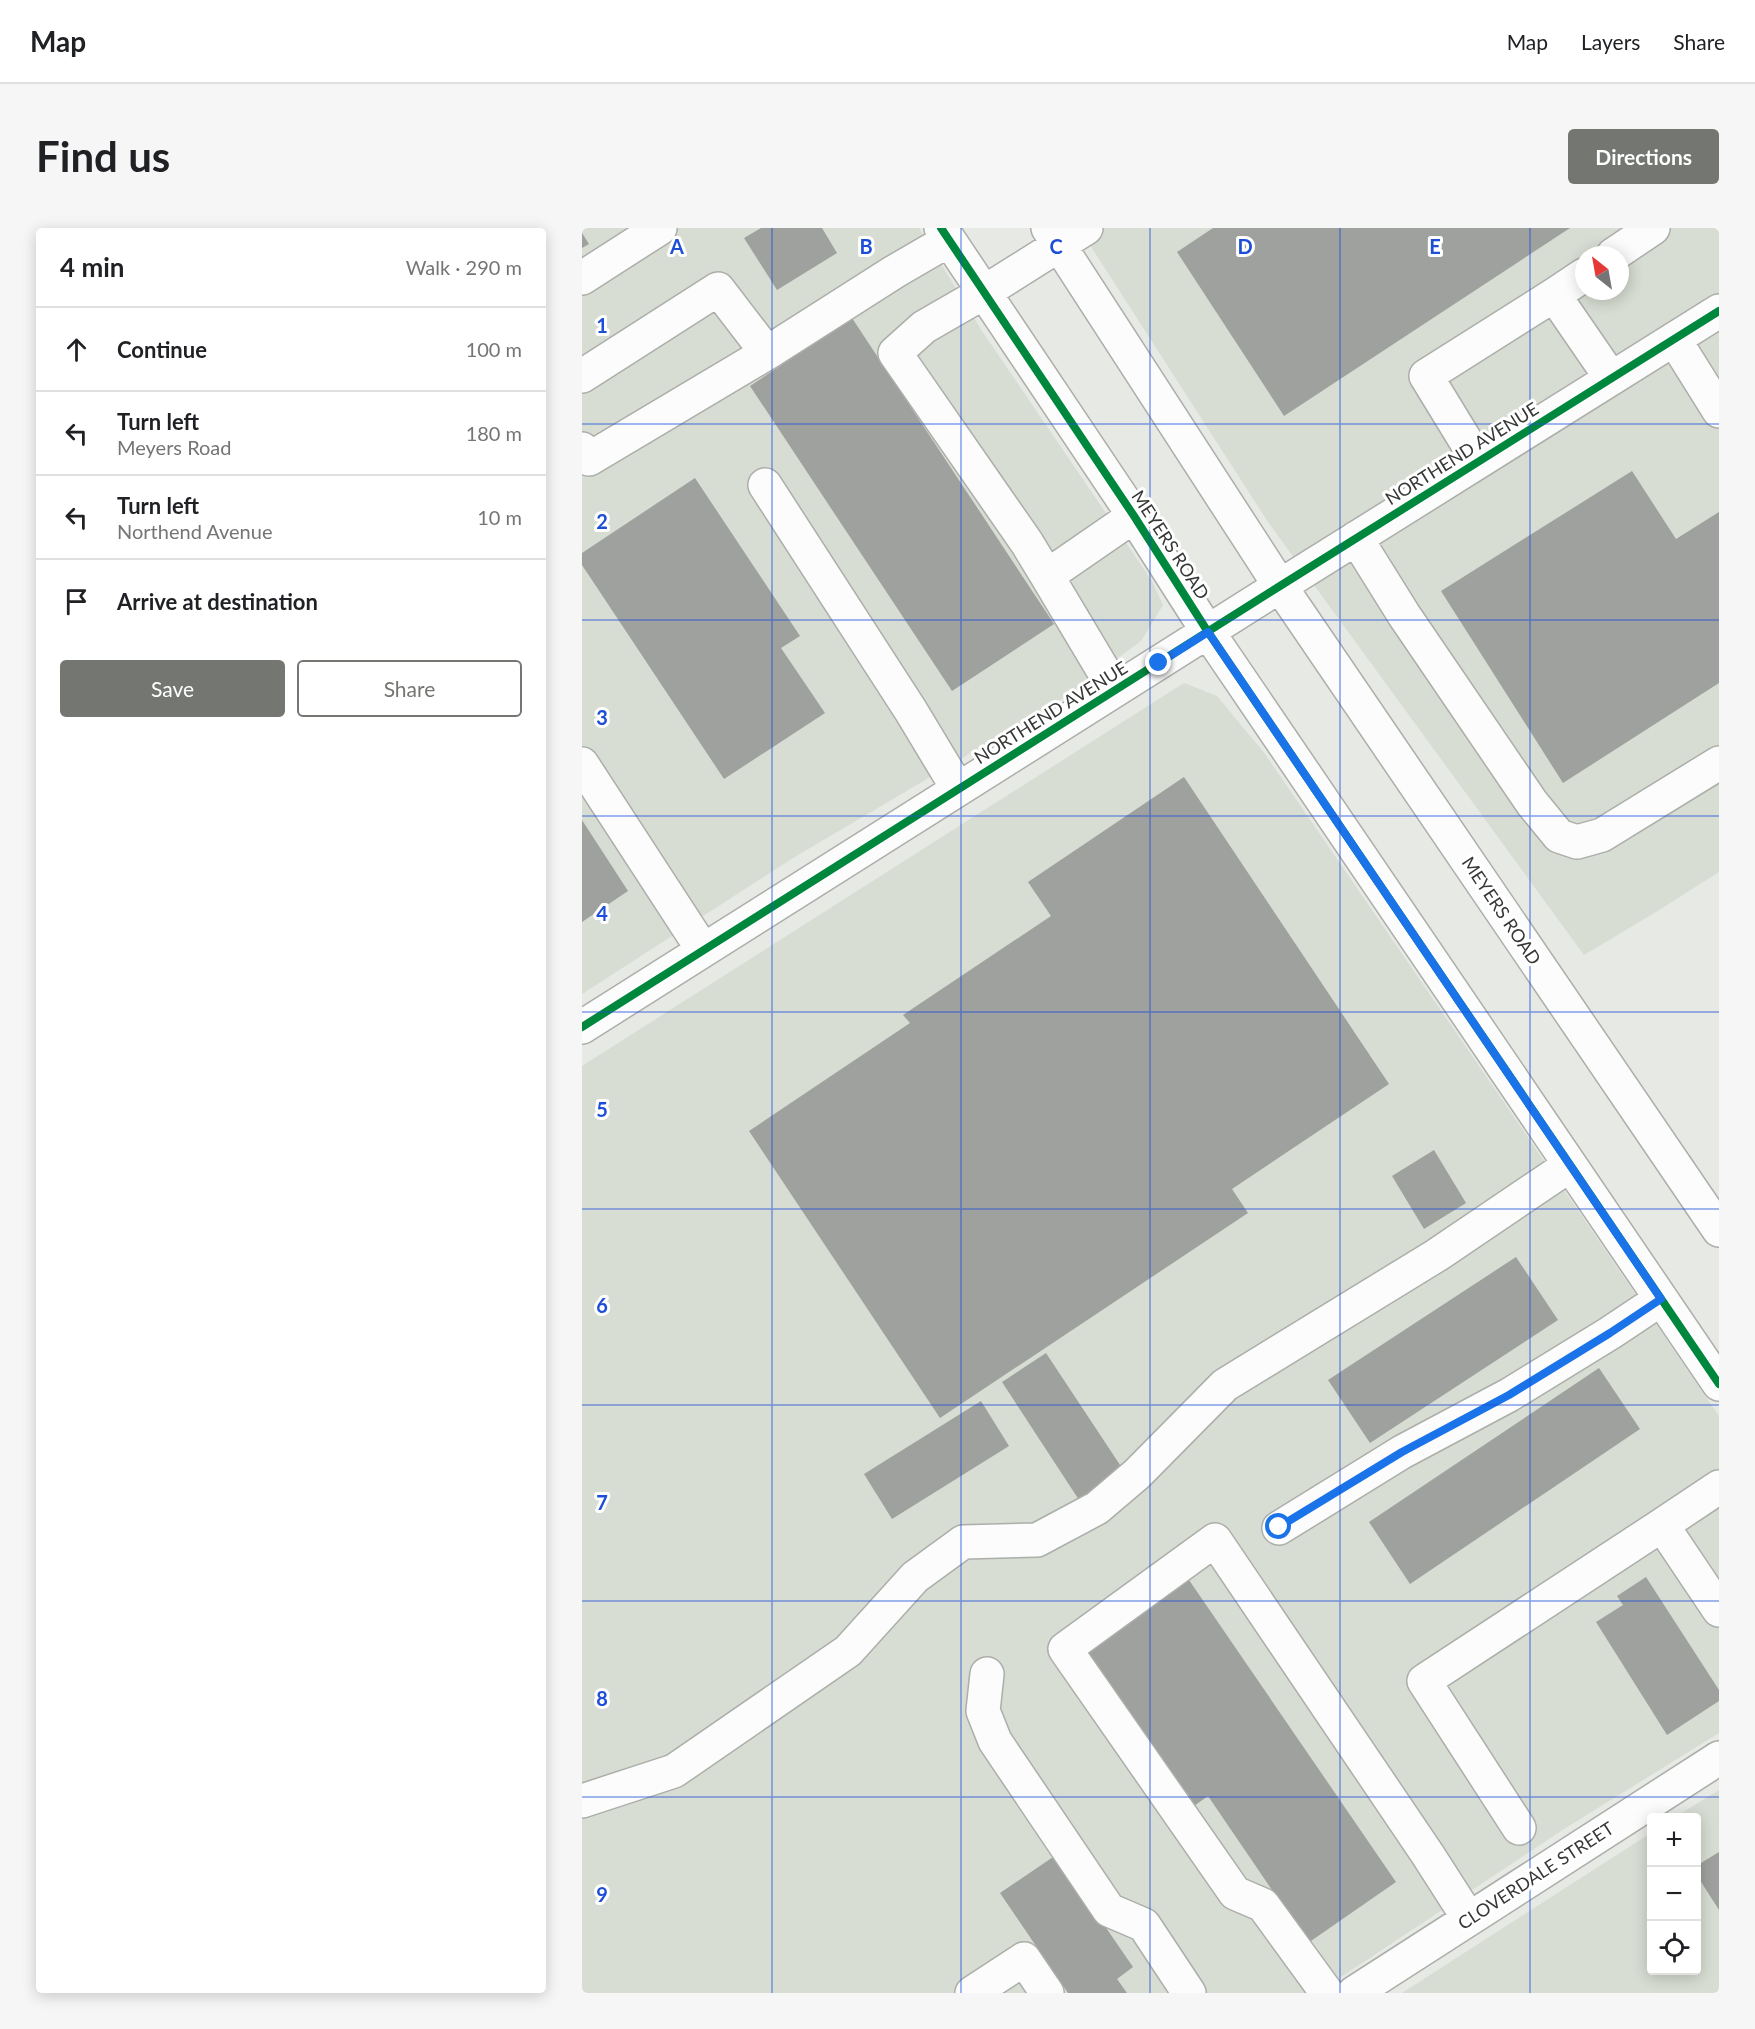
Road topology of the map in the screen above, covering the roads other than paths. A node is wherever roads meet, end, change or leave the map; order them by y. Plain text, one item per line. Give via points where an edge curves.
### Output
1 (660, 228) edge
2 (1653, 228) edge
3 (945, 234) edge
4 (1065, 234) edge
5 (1626, 246) edge
6 (582, 278) edge
7 (1575, 280) edge
8 (983, 293) junction
9 (1554, 295) junction
10 (1719, 311) edge
11 (1674, 339) junction
12 (767, 353) junction
13 (582, 376) edge
14 (1611, 378) junction
15 (1719, 411) edge
16 (582, 449) edge
17 (1478, 461) junction
18 (765, 485) dead end
19 (1134, 516) junction
20 (1356, 538) junction
21 (1047, 576) junction
22 (1280, 586) junction
23 (1208, 632) junction
24 (1115, 690) junction
25 (1719, 763) edge
26 (582, 764) edge
27 (958, 789) junction
28 (703, 950) junction
29 (582, 1027) edge
30 (1570, 1165) junction
31 (1719, 1230) edge
32 (1661, 1299) junction
33 (1719, 1384) edge
34 (1719, 1487) edge
35 (1662, 1525) junction
36 (1279, 1527) dead end
37 (1719, 1610) edge
38 (987, 1674) dead end
39 (1719, 1758) edge
40 (582, 1801) edge
41 (1519, 1828) dead end
42 (1469, 1919) junction
43 (972, 1993) edge
44 (1047, 1993) edge
45 (1189, 1993) edge
46 (1327, 1993) edge
47 (1354, 1993) edge

1 - 6 street
2 - 5 street
3 - 8 street, MEYERS ROAD
3 - 12 street via 894,272
4 - 8 street
4 - 22 street, MEYERS ROAD
7 - 9 street
8 - 19 street, MEYERS ROAD
8 - 21 street via 924,327 895,353
9 - 14 street
9 - 17 street via 1426,376
10 - 11 street, NORTHEND AVENUE
11 - 14 street, NORTHEND AVENUE
11 - 15 street
12 - 13 street via 718,289
12 - 16 street via 589,459
14 - 17 street, NORTHEND AVENUE
17 - 20 street, NORTHEND AVENUE
18 - 27 street
19 - 21 street
19 - 23 street, MEYERS ROAD
20 - 22 street, NORTHEND AVENUE
20 - 25 street via 1437,664 1559,836 1577,843 1602,835
21 - 24 street
22 - 23 street, NORTHEND AVENUE
22 - 31 street, MEYERS ROAD
23 - 24 street, NORTHEND AVENUE
23 - 30 street, MEYERS ROAD
24 - 27 street, NORTHEND AVENUE
26 - 28 street
27 - 28 street, NORTHEND AVENUE
28 - 29 street, NORTHEND AVENUE
30 - 32 street, MEYERS ROAD
30 - 40 street via 1437,1255 1225,1385 1137,1474 1097,1508 1037,1540 963,1542 915,1576 848,1651 675,1771
32 - 33 street, MEYERS ROAD
32 - 36 street via 1509,1395 1402,1452
34 - 35 street
35 - 37 street
35 - 41 street via 1424,1681
38 - 45 street via 983,1711 995,1741 1109,1910 1144,1925
39 - 42 street, CLOVERDALE STREET
42 - 46 street via 1215,1540 1065,1649 1235,1893 1263,1905
42 - 47 street, CLOVERDALE STREET
43 - 44 street via 1024,1959

